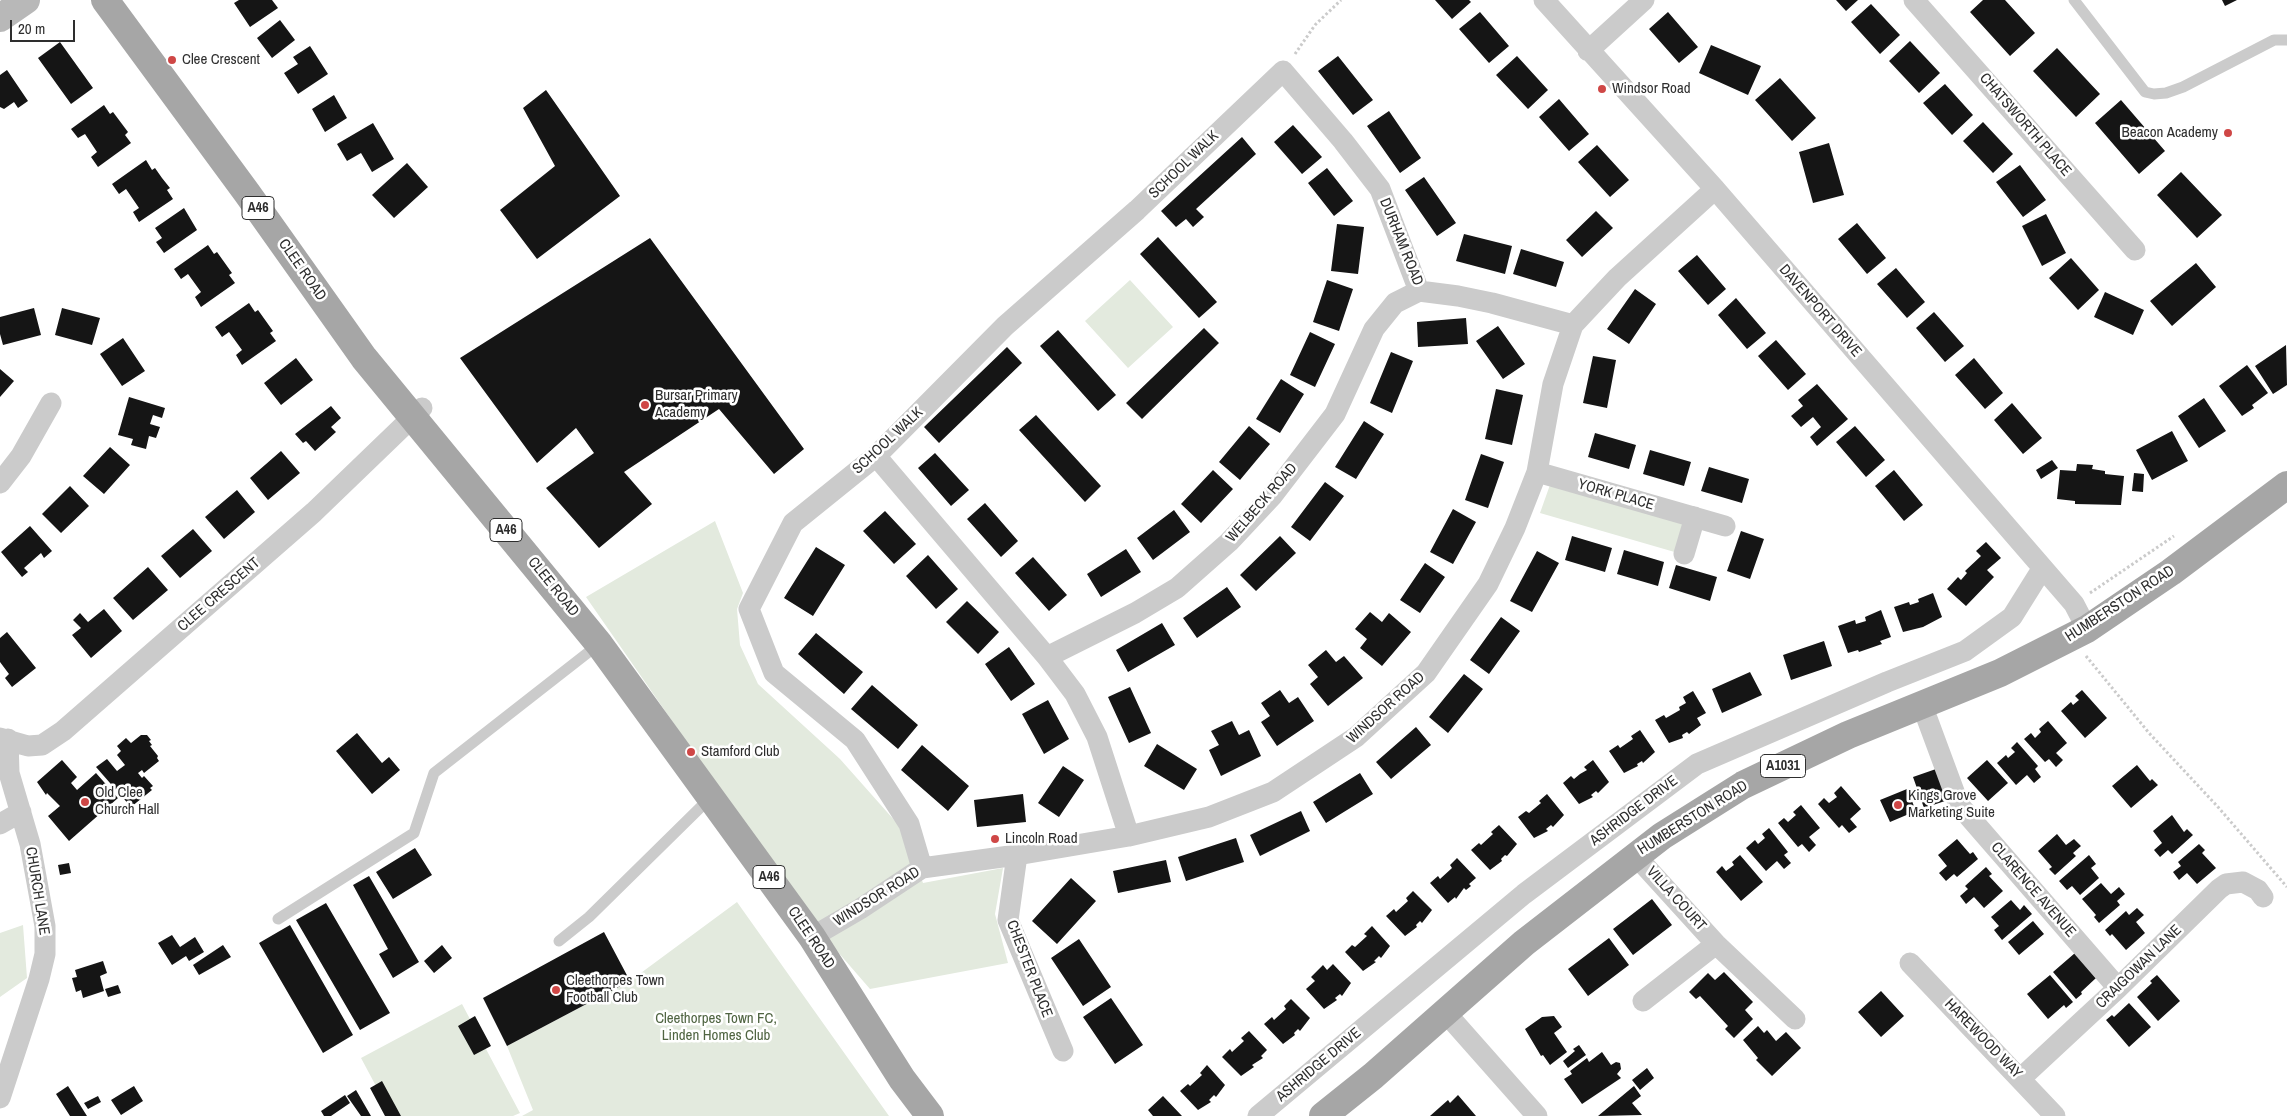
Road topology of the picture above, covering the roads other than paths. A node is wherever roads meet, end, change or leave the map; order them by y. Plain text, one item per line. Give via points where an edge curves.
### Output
1 (26, 0) edge
2 (105, 0) edge
3 (1544, 0) edge
4 (1644, 0) edge
5 (1914, 0) edge
6 (2074, 0) edge
7 (0, 18) edge
8 (2287, 40) edge
9 (1588, 51) junction
10 (1282, 71) joint
11 (1714, 189) junction
12 (2135, 250) dead end
13 (1419, 291) junction
14 (1573, 325) junction
15 (51, 404) dead end
16 (418, 412) junction
17 (876, 456) junction
18 (1537, 472) junction
19 (0, 483) edge
20 (2287, 485) edge
21 (1695, 518) junction
22 (1725, 526) dead end
23 (1684, 554) dead end
24 (2042, 569) junction
25 (2079, 634) junction
26 (599, 644) junction
27 (1047, 657) junction
28 (1922, 705) junction
29 (4, 739) edge
30 (711, 797) junction
31 (21, 812) junction
32 (0, 824) edge
33 (1129, 836) junction
34 (1017, 855) junction
35 (1635, 855) junction
36 (922, 868) junction
37 (2263, 897) dead end
38 (278, 919) dead end
39 (812, 937) junction
40 (559, 941) dead end
41 (1716, 944) junction
42 (1910, 963) dead end
43 (2118, 988) junction
44 (1644, 1001) dead end
45 (1444, 1012) junction
46 (1795, 1019) dead end
47 (1062, 1051) dead end
48 (2020, 1078) junction
49 (0, 1098) edge
50 (930, 1116) edge
51 (1258, 1116) edge
52 (1323, 1116) edge
53 (1536, 1116) edge
54 (2055, 1116) edge

1 - 7 street
2 - 16 main road, CLEE ROAD / A46 via 248,193 364,358
3 - 9 street, DAVENPORT DRIVE
4 - 9 street
5 - 12 street, CHATSWORTH PLACE
6 - 8 lane via 2145,92 2154,94 2183,87 2274,40
9 - 11 street, DAVENPORT DRIVE
10 - 13 street, DURHAM ROAD via 1380,189
10 - 17 street, SCHOOL WALK via 1137,210 1005,326
11 - 14 street, WINDSOR ROAD via 1617,278
11 - 24 street, DAVENPORT DRIVE
13 - 14 street, DURHAM ROAD via 1483,302
13 - 27 street, WELBECK ROAD via 1395,303 1374,329 1335,414 1272,496 1229,542 1177,588
14 - 18 street, WINDSOR ROAD via 1552,384
15 - 19 street via 21,456
16 - 26 main road, CLEE ROAD / A46
16 - 29 street, CLEE CRESCENT via 314,512 63,731 42,745 28,746
17 - 27 street
17 - 36 street, SCHOOL WALK via 793,523 749,608 774,673 855,740 908,824
18 - 21 street, YORK PLACE
18 - 33 street, WINDSOR ROAD via 1488,584 1426,673 1356,737 1273,792 1209,817
20 - 25 main road, HUMBERSTON ROAD / A1031 via 2171,572
21 - 22 street, YORK PLACE
21 - 23 street
24 - 25 street, DAVENPORT DRIVE via 2074,604
24 - 51 street, ASHRIDGE DRIVE via 2012,617 1965,651 1697,764 1524,894
25 - 28 main road, HUMBERSTON ROAD / A1031 via 2000,674
26 - 30 main road, CLEE ROAD / A46
26 - 38 lane via 434,773 414,833
27 - 33 street via 1075,694 1097,737
28 - 35 main road, HUMBERSTON ROAD / A1031 via 1848,735 1743,785
28 - 43 street, CLARENCE AVENUE via 1960,805
29 - 31 street, CHURCH LANE via 9,773
30 - 39 main road, CLEE ROAD / A46
30 - 40 lane via 589,917
31 - 32 street
31 - 49 street, CHURCH LANE via 45,926 45,954 40,979
33 - 34 street, WINDSOR ROAD
34 - 36 street, WINDSOR ROAD
34 - 47 street, CHESTER PLACE via 1008,920
35 - 41 street, VILLA COURT
35 - 45 main road, HUMBERSTON ROAD / A1031
36 - 39 street, WINDSOR ROAD
37 - 43 street, CRAIGOWAN LANE via 2258,890 2243,882 2226,884
39 - 50 main road, CLEE ROAD / A46 via 902,1079
41 - 44 street, VILLA COURT
41 - 46 street, VILLA COURT
42 - 48 street, HAREWOOD WAY
43 - 48 street, CRAIGOWAN LANE
45 - 52 main road, HUMBERSTON ROAD / A1031
45 - 53 street
48 - 54 street, HAREWOOD WAY

